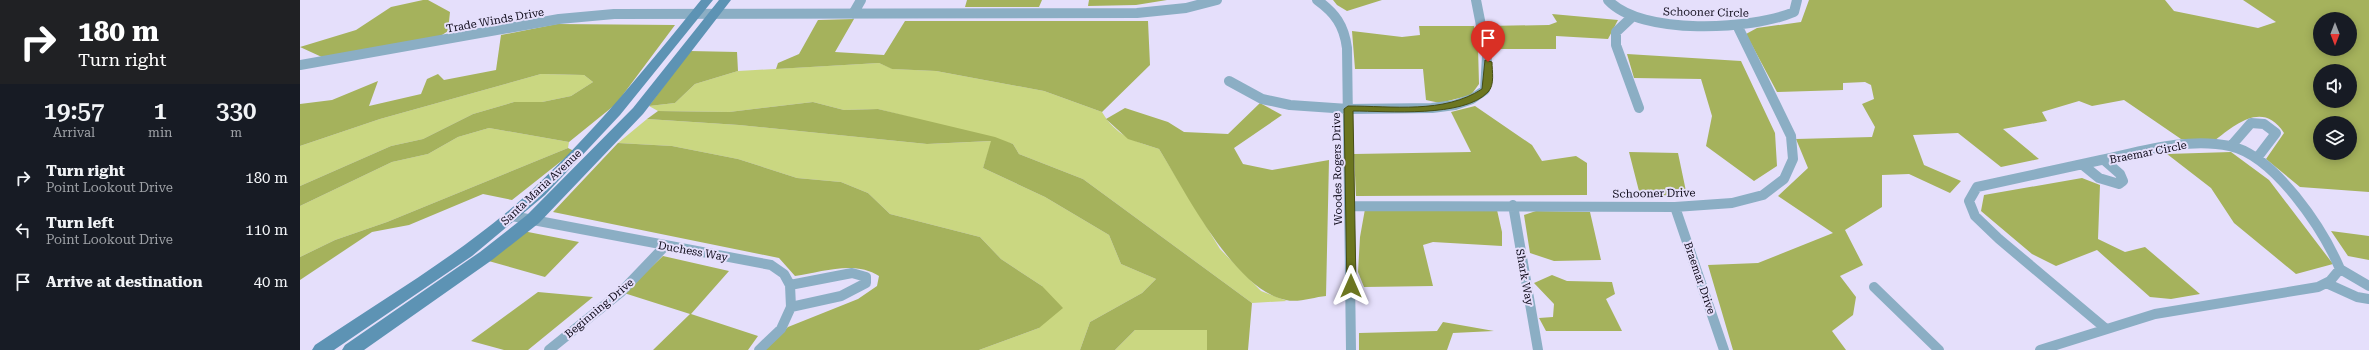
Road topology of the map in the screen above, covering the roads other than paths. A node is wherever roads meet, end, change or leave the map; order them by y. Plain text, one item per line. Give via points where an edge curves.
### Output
1 (707, 0) edge
2 (725, 0) edge
3 (861, 0) edge
4 (1217, 0) edge
5 (1317, 0) edge
6 (1476, 0) edge
7 (1608, 0) edge
8 (1797, 0) edge
9 (853, 14) junction
10 (695, 15) junction
11 (715, 15) junction
12 (1632, 17) junction
13 (1737, 25) junction
14 (300, 65) edge
15 (1229, 81) dead end
16 (1639, 108) dead end
17 (1348, 109) junction
18 (2231, 146) junction
19 (2257, 158) junction
20 (2104, 160) junction
21 (2083, 165) junction
22 (1513, 205) junction
23 (1350, 206) junction
24 (1676, 207) junction
25 (512, 216) junction
26 (533, 219) junction
27 (665, 246) junction
28 (2340, 269) junction
29 (2326, 283) junction
30 (790, 285) junction
31 (2369, 286) edge
32 (1874, 287) dead end
33 (2369, 299) edge
34 (791, 307) junction
35 (2105, 328) junction
36 (321, 350) edge
37 (351, 350) edge
38 (549, 350) edge
39 (759, 350) edge
40 (1351, 350) edge
41 (1538, 350) edge
42 (1724, 350) edge
43 (1939, 350) edge
44 (2040, 350) edge

1 - 10 street, Santa Maria Avenue
2 - 11 street, Santa Maria Avenue
3 - 9 street
4 - 9 street, Trade Winds Drive via 1186,8 1137,13
5 - 17 street, Woodes Rogers Drive via 1336,13 1345,28
6 - 17 street via 1488,62 1489,78 1485,90 1472,100 1455,105 1432,108
7 - 12 street, Schooner Circle
8 - 13 street, Schooner Circle via 1794,12 1782,19
9 - 11 street, Trade Winds Drive
10 - 11 street, Trade Winds Drive
10 - 14 street, Trade Winds Drive via 614,14 559,19
10 - 25 street, Santa Maria Avenue via 617,111 570,161
11 - 26 street, Santa Maria Avenue via 638,111
12 - 13 street, Schooner Circle via 1668,24
12 - 16 street via 1616,32 1616,44
13 - 24 street, Schooner Drive via 1791,136 1793,159 1784,180 1763,195 1732,203
15 - 17 street via 1269,101
17 - 23 street, Woodes Rogers Drive
18 - 19 street, Braemar Circle
18 - 19 street via 2251,123 2268,126 2276,133
18 - 20 street, Braemar Circle via 2198,143
19 - 28 street, Braemar Circle via 2282,178 2332,250
20 - 21 street, Braemar Circle
20 - 21 street via 2120,174 2123,180 2119,184 2091,173
21 - 35 street, Braemar Circle via 1977,187 1969,201 1975,216 1999,239
22 - 23 street, Schooner Drive
22 - 24 street, Schooner Drive
22 - 41 street, Shark Way
23 - 40 street, Woodes Rogers Drive
24 - 42 street, Braemar Drive
25 - 26 street, Duchess Way
25 - 36 street, Santa Maria Avenue
26 - 27 street, Duchess Way
26 - 37 street, Santa Maria Avenue via 486,256
27 - 30 street, Duchess Way via 771,265 784,274
27 - 38 street, Beginning Drive via 621,292
28 - 29 street
28 - 31 street
29 - 33 street via 2357,297
29 - 35 street via 2318,287 2155,314
30 - 34 street
30 - 34 street via 852,273 866,277 866,283 859,290
32 - 43 street
34 - 39 street via 781,329
35 - 44 street

